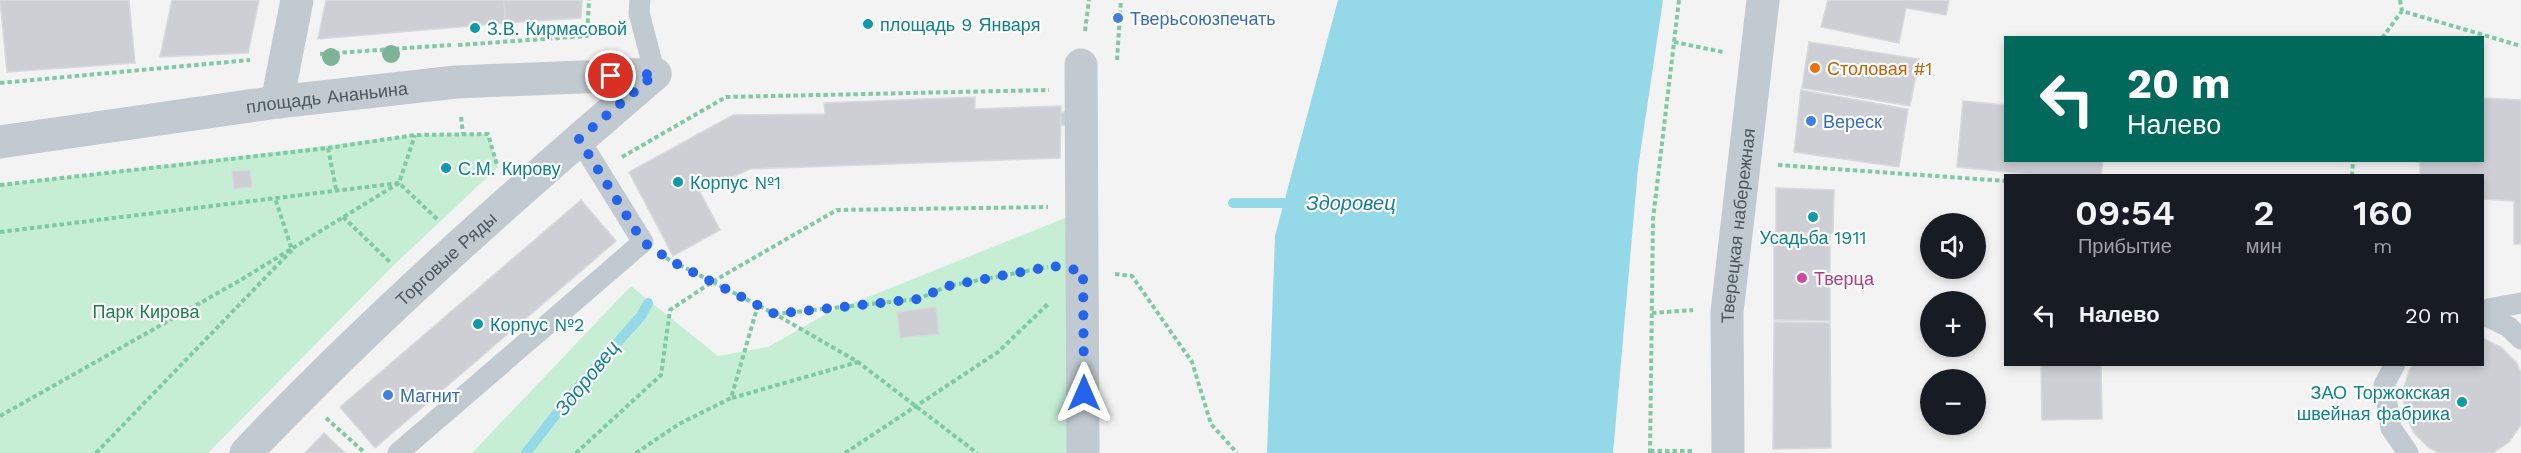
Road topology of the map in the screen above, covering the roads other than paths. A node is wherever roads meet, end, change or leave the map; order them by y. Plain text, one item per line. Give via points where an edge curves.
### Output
1 (297, 0) edge
2 (640, 0) edge
3 (1763, 0) edge
4 (655, 74) junction
5 (1082, 77) road end
6 (276, 102) junction
7 (579, 139) junction
8 (0, 142) edge
9 (2521, 303) edge
10 (2484, 312) edge
11 (2484, 313) edge
12 (2521, 339) edge
13 (2394, 366) edge
14 (1716, 452) edge
15 (246, 453) edge
16 (399, 453) edge
17 (1083, 453) edge
18 (2408, 453) edge

1 - 6 street
2 - 4 lane via 639,13
3 - 14 street, Тверецкая набережная via 1727,312
4 - 6 street, площадь Ананьина via 456,82
4 - 7 street, Торговые Ряды
5 - 17 street
6 - 8 street, площадь Ананьина
7 - 15 street, Торговые Ряды via 429,273
7 - 16 lane via 643,242
9 - 10 lane
11 - 12 lane
13 - 18 lane via 2384,385 2391,428

